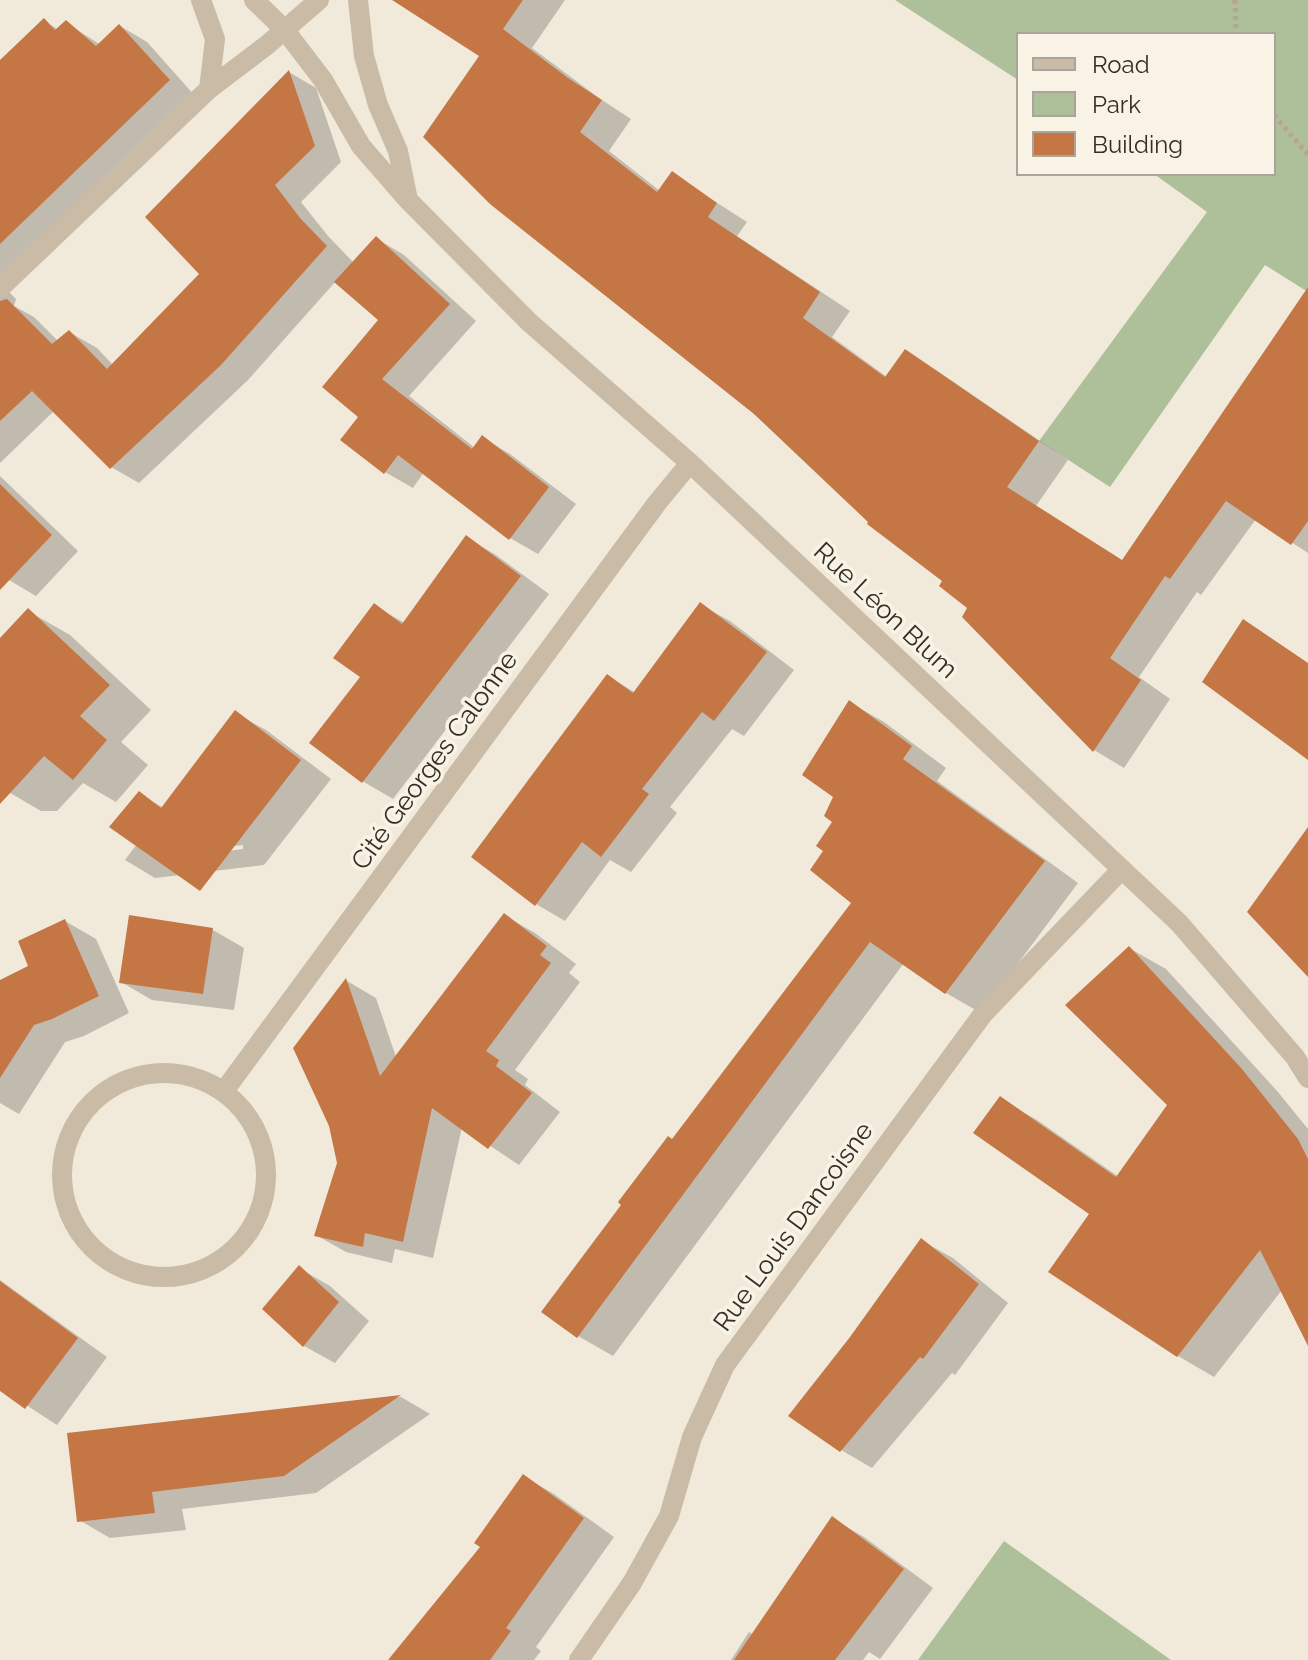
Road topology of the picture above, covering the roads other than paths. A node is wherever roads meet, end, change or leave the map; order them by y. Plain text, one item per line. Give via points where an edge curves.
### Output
1 (201, 0) edge
2 (254, 0) edge
3 (319, 0) edge
4 (358, 0) edge
5 (284, 29) junction
6 (209, 89) junction
7 (407, 199) junction
8 (0, 288) edge
9 (690, 463) junction
10 (1122, 869) junction
11 (1308, 1078) edge
12 (224, 1091) junction
13 (579, 1660) edge

1 - 6 street via 215,39
2 - 5 street, Rue Léon Blum
3 - 5 street
4 - 7 street via 364,56 398,151
5 - 6 street
5 - 7 street, Rue Léon Blum via 323,80 361,146
6 - 8 street
7 - 9 street, Rue Léon Blum via 529,322
9 - 10 street, Rue Léon Blum
9 - 12 street, Cité Georges Calonne
10 - 11 street, Rue Léon Blum via 1179,923
10 - 13 street, Rue Louis Dancoisne via 983,1014 725,1365 692,1437 669,1516 632,1583
12 - 12 street via 193,1076 160,1072 128,1079 100,1094 81,1113 68,1136 61,1184 67,1211 102,1258 154,1278 181,1276 211,1266 252,1228 266,1191 267,1171 247,1115

